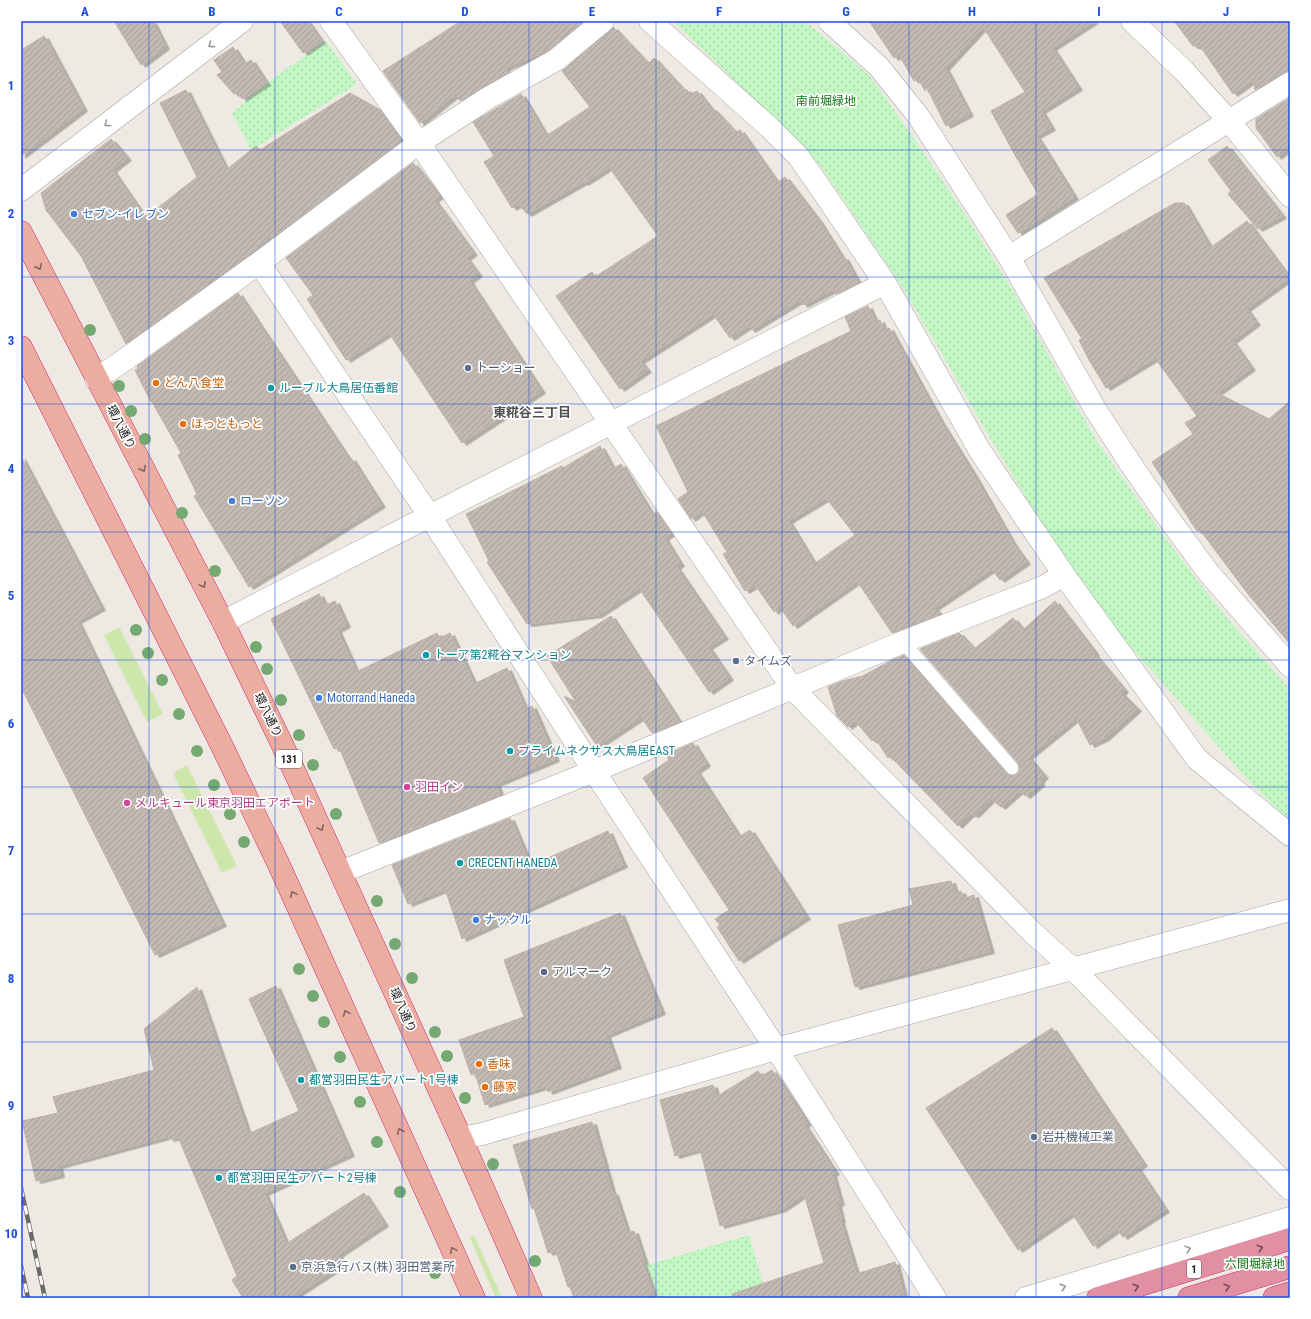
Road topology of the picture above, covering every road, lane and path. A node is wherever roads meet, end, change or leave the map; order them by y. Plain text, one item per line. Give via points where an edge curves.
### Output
1 (242, 21) edge
2 (331, 21) edge
3 (603, 21) edge
4 (650, 21) edge
5 (829, 21) edge
6 (1132, 21) edge
7 (1290, 83) edge
8 (1229, 121) junction
9 (419, 143) junction
10 (21, 190) edge
11 (1290, 196) edge
12 (21, 232) edge
13 (1009, 258) junction
14 (259, 263) junction
15 (885, 284) junction
16 (21, 347) edge
17 (96, 379) junction
18 (611, 424) junction
19 (429, 515) junction
20 (1064, 575) junction
21 (223, 622) junction
22 (903, 642) junction
23 (1290, 666) edge
24 (793, 689) junction
25 (1012, 768) dead end
26 (594, 772) junction
27 (1290, 835) edge
28 (341, 872) junction
29 (1290, 910) edge
30 (1073, 969) junction
31 (776, 1049) junction
32 (460, 1138) junction
33 (1290, 1189) edge
34 (1290, 1218) edge
35 (1290, 1239) edge
36 (1290, 1267) edge
37 (1290, 1293) edge
38 (474, 1298) edge
39 (531, 1298) edge
40 (934, 1298) edge
41 (1026, 1298) edge
42 (1098, 1298) edge
43 (1190, 1298) edge
44 (1274, 1298) edge

1 -> 10 street
2 - 9 street
3 - 9 street via 556,60 488,98
4 - 15 street via 798,156
5 - 13 street via 879,67 919,117
6 - 8 street via 1184,71
7 - 8 street
8 - 11 street
8 - 13 street
9 - 14 street
9 - 18 street
12 -> 17 highway, 環八通り / 131
13 - 23 street via 1095,409 1160,506 1208,572
14 - 17 street
14 - 19 street
15 - 18 street
15 - 20 street via 980,451
38 -> 16 highway via 279,865 222,746
17 -> 21 highway, 環八通り / 131
18 - 19 street
18 - 24 street
19 - 21 street
19 - 26 street
20 - 22 street via 1043,587
20 - 27 street via 1197,759
21 -> 28 highway, 環八通り / 131
22 - 24 street
22 - 25 lane
24 - 26 street
24 - 30 street via 1027,926
26 - 28 street
26 - 31 street
28 - 32 highway, 環八通り / 131
29 - 30 street
30 - 31 street
30 - 33 street
31 - 32 street via 482,1134
31 - 40 street
32 - 39 highway, 環八通り / 131
41 -> 34 street
42 -> 35 highway, 1
43 -> 36 highway
37 - 44 highway

